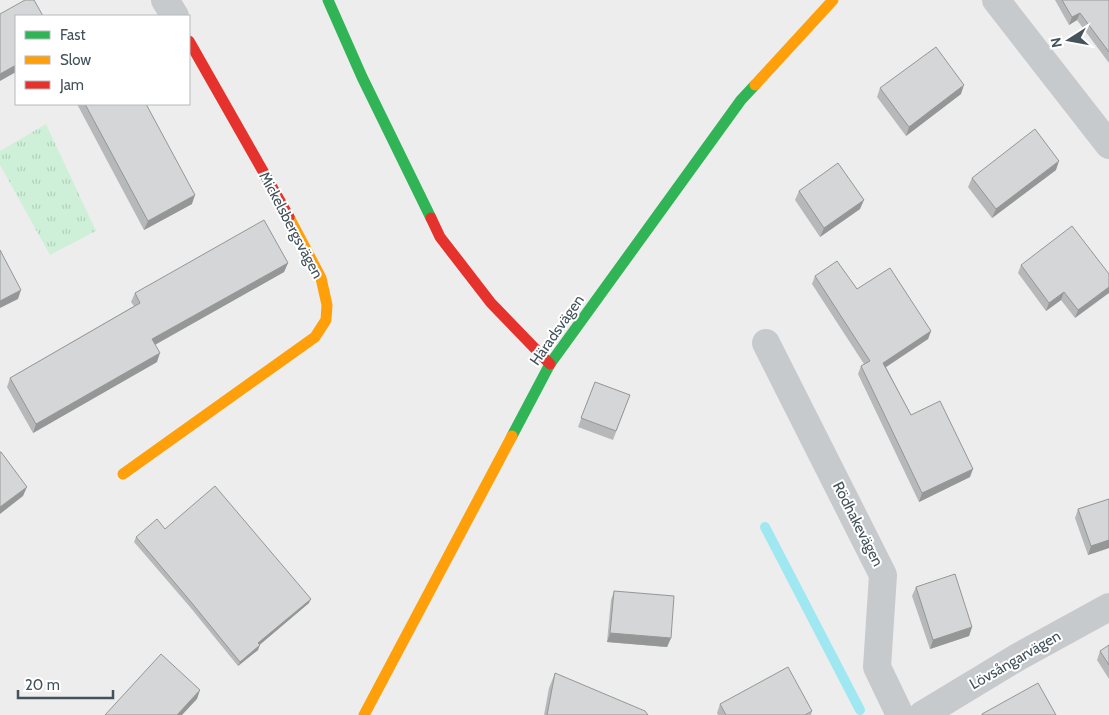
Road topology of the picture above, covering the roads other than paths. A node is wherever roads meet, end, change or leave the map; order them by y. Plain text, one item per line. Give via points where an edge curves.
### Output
1 (165, 0) edge
2 (328, 0) edge
3 (833, 0) edge
4 (996, 0) edge
5 (173, 15) edge
6 (190, 43) edge
7 (1109, 145) edge
8 (766, 343) dead end
9 (550, 364) junction
10 (123, 474) dead end
11 (1109, 606) edge
12 (364, 715) edge
13 (900, 715) edge
14 (922, 715) edge

1 - 5 street
2 - 9 street via 440,237 491,303
3 - 9 street, Häradsvägen via 741,100
4 - 7 street
6 - 10 street, Mickelsbergsvägen via 321,278 327,305 326,320 316,338
8 - 13 street, Rödhakevägen via 884,575 877,667
9 - 12 street, Häradsvägen
11 - 14 street, Lövsångarvägen

